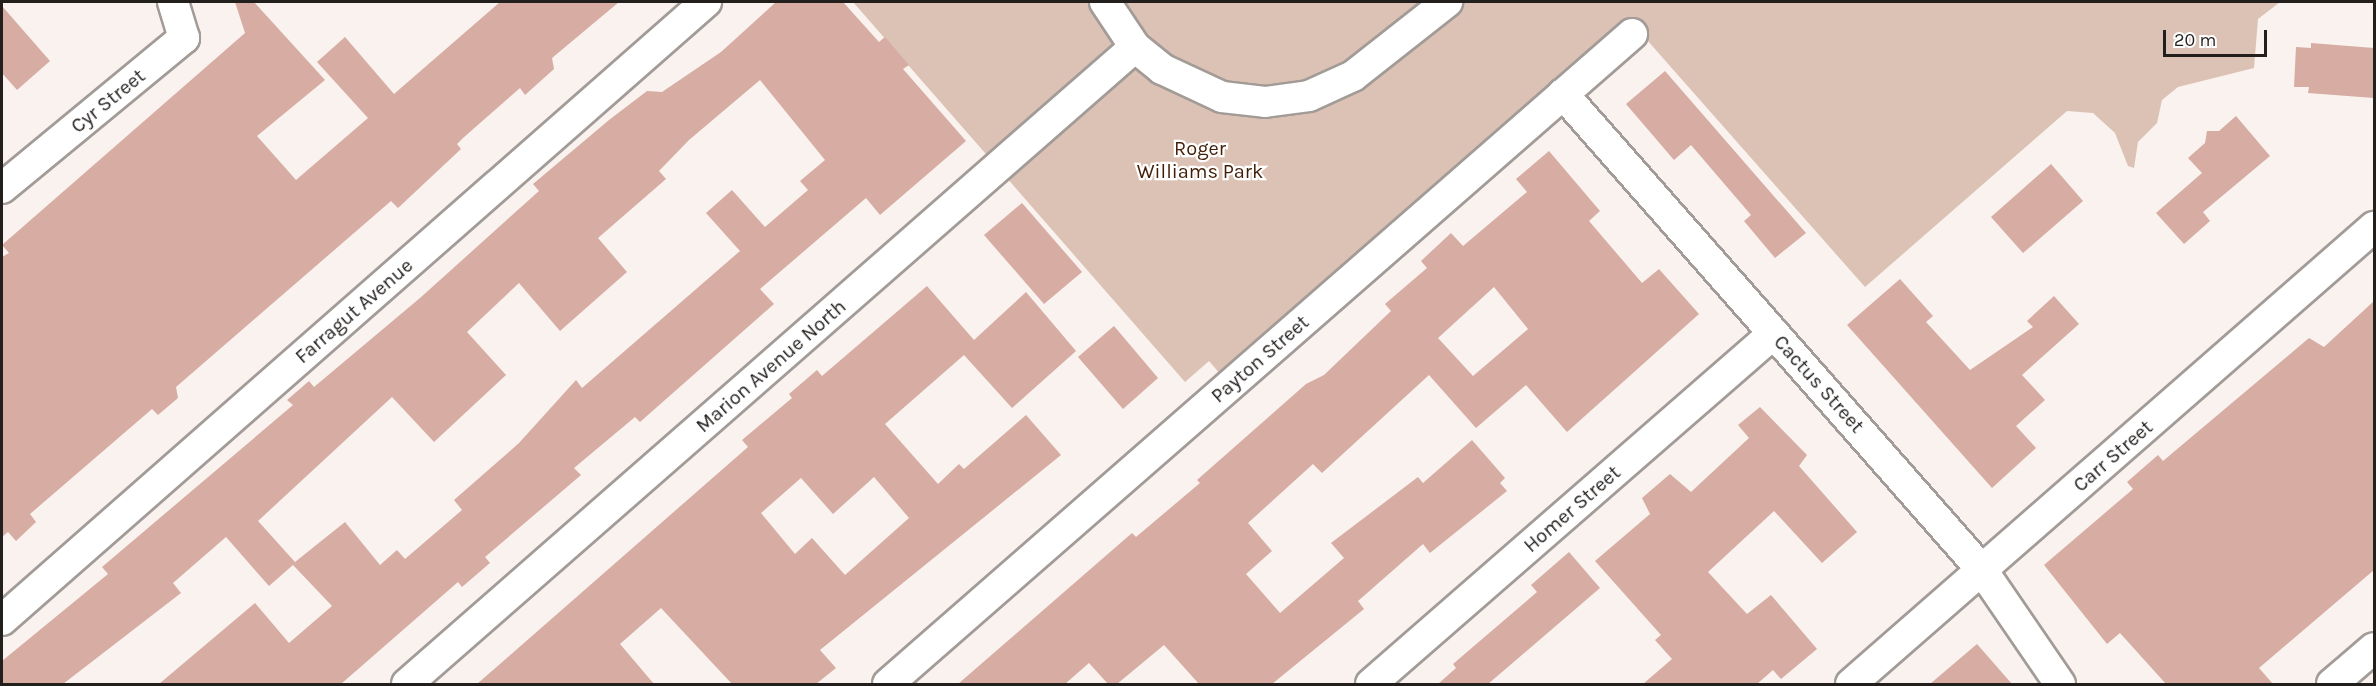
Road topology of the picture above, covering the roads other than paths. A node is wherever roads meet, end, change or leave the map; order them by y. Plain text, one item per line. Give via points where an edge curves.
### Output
1 (173, 2) edge
2 (706, 2) edge
3 (1105, 2) edge
4 (1447, 2) edge
5 (1632, 34) dead end
6 (1135, 47) junction
7 (1563, 94) junction
8 (2, 188) edge
9 (2374, 227) edge
10 (1773, 333) junction
11 (1982, 570) junction
12 (2, 620) edge
13 (2374, 648) edge
14 (407, 684) edge
15 (888, 684) edge
16 (1371, 684) edge
17 (1851, 684) edge
18 (2060, 684) edge
19 (2332, 684) edge

1 - 8 street, Cyr Street via 184,38
2 - 12 street, Farragut Avenue
3 - 6 street
4 - 6 street via 1353,76 1287,100 1244,101 1200,90
5 - 7 street, Payton Street
6 - 14 street, Marion Avenue North
7 - 10 street, Cactus Street
7 - 15 street, Payton Street
9 - 11 street, Carr Street
10 - 11 street, Cactus Street
10 - 16 street, Homer Street
11 - 17 street, Carr Street
11 - 18 street, Cactus Street
13 - 19 street

